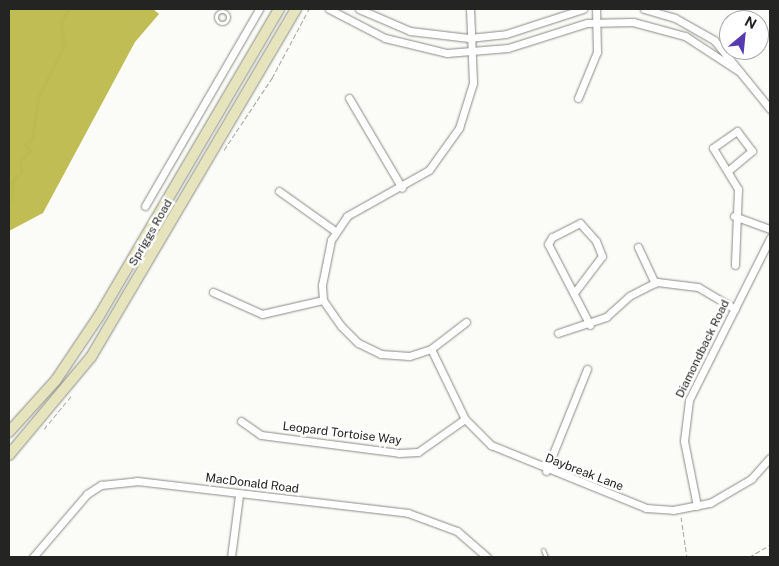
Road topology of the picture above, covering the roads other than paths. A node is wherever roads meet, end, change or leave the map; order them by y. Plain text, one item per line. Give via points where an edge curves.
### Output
1 (259, 9) edge
2 (279, 9) edge
3 (296, 9) edge
4 (329, 9) edge
5 (358, 9) edge
6 (470, 9) edge
7 (583, 9) edge
8 (596, 9) edge
9 (644, 9) edge
10 (224, 10) edge
11 (597, 21) junction
12 (474, 38) junction
13 (475, 53) junction
14 (740, 72) junction
15 (349, 98) dead end
16 (578, 98) dead end
17 (770, 109) edge
18 (729, 170) junction
19 (402, 188) junction
20 (279, 192) dead end
21 (152, 194) junction
22 (166, 203) junction
23 (145, 206) dead end
24 (734, 216) junction
25 (770, 229) edge
26 (335, 231) junction
27 (770, 238) edge
28 (638, 247) dead end
29 (735, 265) dead end
30 (655, 283) junction
31 (213, 292) dead end
32 (574, 293) junction
33 (324, 300) junction
34 (736, 309) junction
35 (466, 322) dead end
36 (590, 325) junction
37 (558, 333) dead end
38 (431, 350) junction
39 (586, 369) dead end
40 (465, 419) junction
41 (241, 421) dead end
42 (9, 432) edge
43 (9, 456) edge
44 (770, 458) edge
45 (546, 471) junction
46 (239, 495) junction
47 (697, 506) junction
48 (543, 550) dead end
49 (33, 557) edge
50 (231, 557) edge
51 (487, 557) edge
52 (546, 557) edge

1 - 21 street
2 - 22 main road, Spriggs Road
3 - 43 main road, Spriggs Road via 91,357
4 - 13 street via 400,44
5 - 12 street via 410,31
6 - 12 street
7 - 12 street via 506,34
8 - 11 street
9 - 14 street via 675,18 709,37
10 - 10 lane via 216,15 221,23 228,19
11 - 13 street via 519,46
11 - 14 street via 633,22 677,32
11 - 16 street via 595,65
12 - 13 street
13 - 19 street via 473,83 459,128 429,170
14 - 17 street
15 - 19 street
18 - 18 street via 713,148 737,131 752,151
18 - 24 street via 738,189
19 - 26 street via 355,211
20 - 26 street
21 - 22 street
21 - 23 street
22 - 42 main road, Spriggs Road via 78,351
24 - 25 street
24 - 29 street
26 - 33 street via 323,268
27 - 34 street, Diamondback Road
28 - 30 street
30 - 34 street via 698,287
30 - 36 street
31 - 33 street via 262,314
32 - 32 street via 548,244 552,237 580,222 592,234 602,256
32 - 36 street
33 - 38 street via 358,343 381,354 409,356
34 - 47 street, Diamondback Road via 685,414 684,440
35 - 38 street
36 - 37 street
38 - 40 street, Daybreak Lane
39 - 45 street
40 - 41 street, Leopard Tortoise Way via 418,452 399,453 261,435
40 - 45 street, Daybreak Lane via 491,445
44 - 47 street, Daybreak Lane via 736,490
45 - 47 street, Daybreak Lane via 646,508
46 - 49 street, MacDonald Road via 137,481 101,485 72,508
46 - 50 street
46 - 51 street, MacDonald Road via 408,512 457,532
48 - 52 lane

